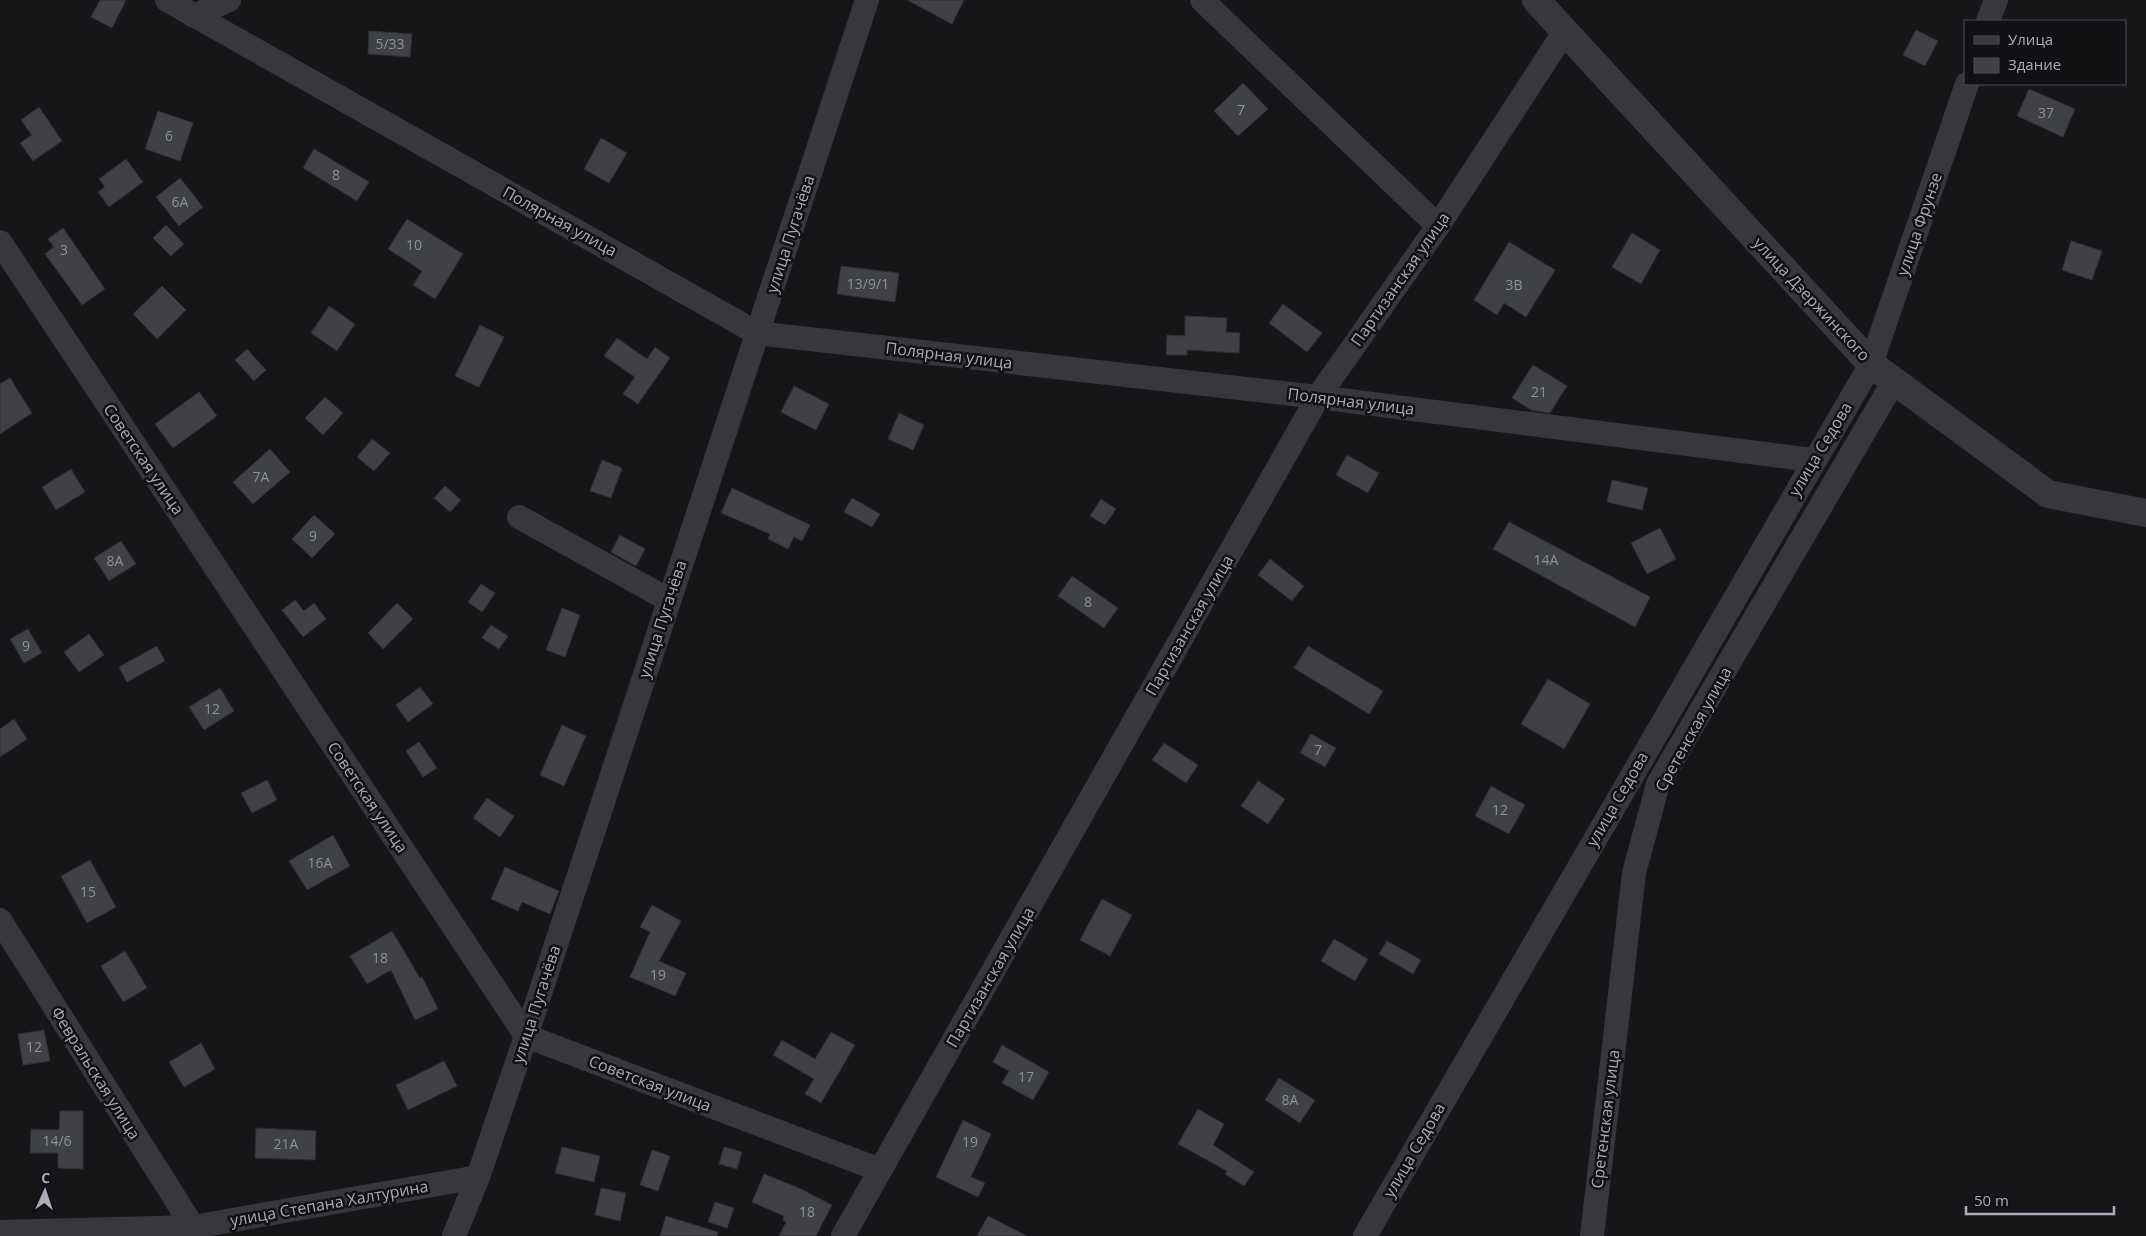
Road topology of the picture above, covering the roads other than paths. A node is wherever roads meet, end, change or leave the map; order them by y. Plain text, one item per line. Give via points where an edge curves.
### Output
1 (167, 0) edge
2 (228, 0) edge
3 (867, 0) edge
4 (1202, 0) edge
5 (1536, 0) edge
6 (1996, 0) edge
7 (194, 16) junction
8 (1988, 20) edge
9 (1565, 31) junction
10 (1967, 85) edge
11 (1438, 226) junction
12 (0, 242) edge
13 (758, 332) junction
14 (1871, 364) junction
15 (1894, 381) junction
16 (1318, 397) junction
17 (1813, 460) junction
18 (2146, 513) edge
19 (519, 517) dead end
20 (669, 600) junction
21 (0, 920) edge
22 (526, 1036) junction
23 (880, 1170) junction
24 (478, 1177) junction
25 (192, 1228) junction
26 (0, 1232) edge
27 (454, 1236) edge
28 (843, 1236) edge
29 (1365, 1236) edge
30 (1592, 1236) edge

1 - 7 street, Полярная улица
2 - 7 street
3 - 13 street, улица Пугачёва
4 - 11 street
5 - 9 street, улица Дзержинского
6 - 8 street
7 - 13 street, Полярная улица
9 - 11 street, Партизанская улица
9 - 14 street, улица Дзержинского
10 - 14 street, улица Фрунзе
11 - 16 street, Партизанская улица
12 - 22 street, Советская улица
13 - 16 street, Полярная улица
13 - 20 street, улица Пугачёва
14 - 15 street, улица Дзержинского
14 - 17 street, улица Седова
15 - 18 street, улица Дзержинского via 2048,494
15 - 30 street, Сретенская улица via 1658,784 1634,873
16 - 17 street, Полярная улица
16 - 23 street, Партизанская улица
17 - 29 street, улица Седова
19 - 20 street
20 - 22 street, улица Пугачёва
21 - 25 street, Февральская улица
22 - 23 street, Советская улица
22 - 24 street, улица Пугачёва
23 - 28 street, Партизанская улица
24 - 25 street, улица Степана Халтурина
24 - 27 street, улица Пугачёва
25 - 26 street, улица Степана Халтурина

